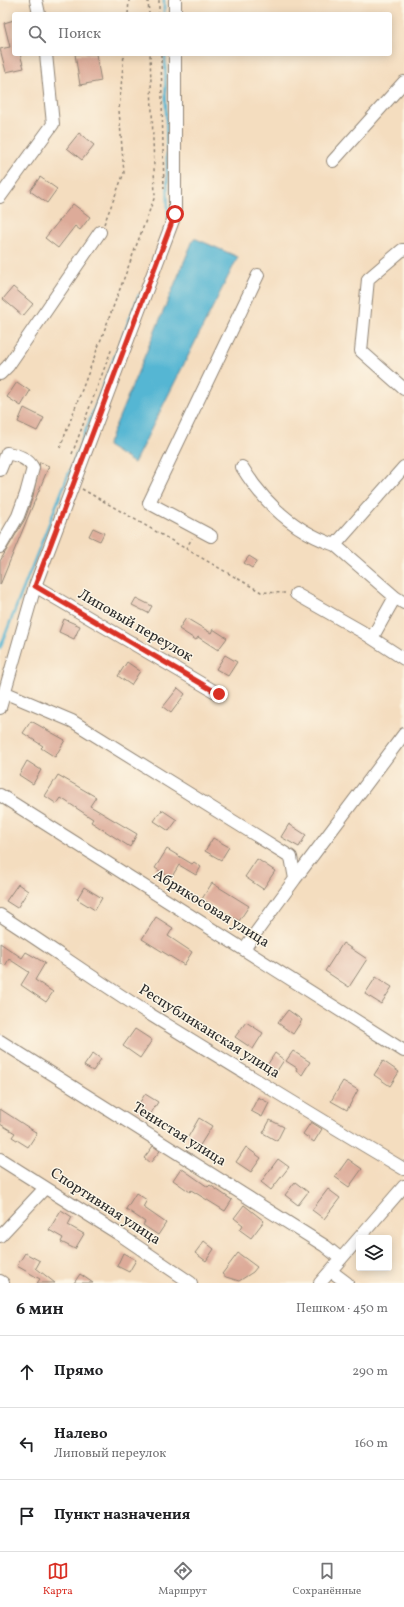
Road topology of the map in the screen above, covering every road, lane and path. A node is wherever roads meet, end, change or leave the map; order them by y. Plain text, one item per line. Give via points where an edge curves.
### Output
1 (36, 0) edge
2 (129, 0) edge
3 (148, 0) edge
4 (159, 0) edge
5 (175, 0) edge
6 (39, 12) edge
7 (128, 12) edge
8 (149, 12) edge
9 (159, 12) edge
10 (175, 12) edge
11 (46, 56) edge
12 (124, 56) edge
13 (150, 56) edge
14 (161, 56) edge
15 (175, 56) edge
16 (404, 82) edge
17 (333, 161) dead end
18 (0, 197) edge
19 (164, 198) dead end
20 (100, 232) joint
21 (403, 249) edge
22 (258, 275) dead end
23 (114, 345) dead end
24 (0, 374) edge
25 (404, 389) edge
26 (60, 448) dead end
27 (4, 451) edge
28 (72, 454) dead end
29 (242, 466) dead end
30 (404, 467) edge
31 (0, 470) edge
32 (73, 484) junction
33 (197, 530) junction
34 (212, 536) dead end
35 (335, 545) junction
36 (0, 546) edge
37 (186, 549) junction
38 (35, 586) junction
39 (296, 594) joint
40 (399, 600) edge
41 (372, 638) junction
42 (404, 659) edge
43 (6, 693) junction
44 (219, 694) dead end
45 (0, 708) edge
46 (404, 734) edge
47 (0, 795) edge
48 (295, 879) junction
49 (0, 915) edge
50 (244, 949) junction
51 (0, 1041) edge
52 (404, 1051) edge
53 (0, 1159) edge
54 (404, 1169) edge
55 (45, 1188) junction
56 (402, 1195) edge
57 (362, 1235) edge
58 (0, 1236) edge
59 (356, 1242) edge
60 (341, 1259) junction
61 (331, 1271) junction
62 (0, 1281) edge
63 (3, 1283) edge
64 (191, 1283) edge
65 (320, 1283) edge
66 (347, 1283) edge

1 - 6 street
2 - 7 path
3 - 8 path
4 - 9 path
5 - 10 street
11 - 18 street via 53,124
12 - 20 path via 119,110 124,173
13 - 26 path via 155,196
14 - 19 path
15 - 32 street via 175,214
16 - 17 street
20 - 24 street
21 - 25 street via 368,279 361,351
22 - 33 street via 149,502
23 - 28 path
27 - 31 street
27 - 36 street via 30,462 33,468 18,516
29 - 35 street via 254,486 288,520 313,538
30 - 35 street
32 - 37 path
32 - 38 street
33 - 34 street
33 - 37 path
35 - 40 street
37 - 39 path via 261,592
38 - 43 street
38 - 44 street, Липовый переулок
39 - 41 street
40 - 41 street
41 - 42 street
43 - 45 street
43 - 48 street via 72,721 291,857
46 - 48 street
47 - 50 street, Абрикосовая улица
48 - 50 street
49 - 54 street, Республиканская улица via 152,1015
50 - 52 street, Абрикосовая улица
51 - 60 street, Тенистая улица
53 - 55 street, Спортивная улица
55 - 58 street
55 - 64 street, Спортивная улица
56 - 57 street
59 - 60 street
60 - 61 street
61 - 65 street
61 - 66 street
62 - 63 street

